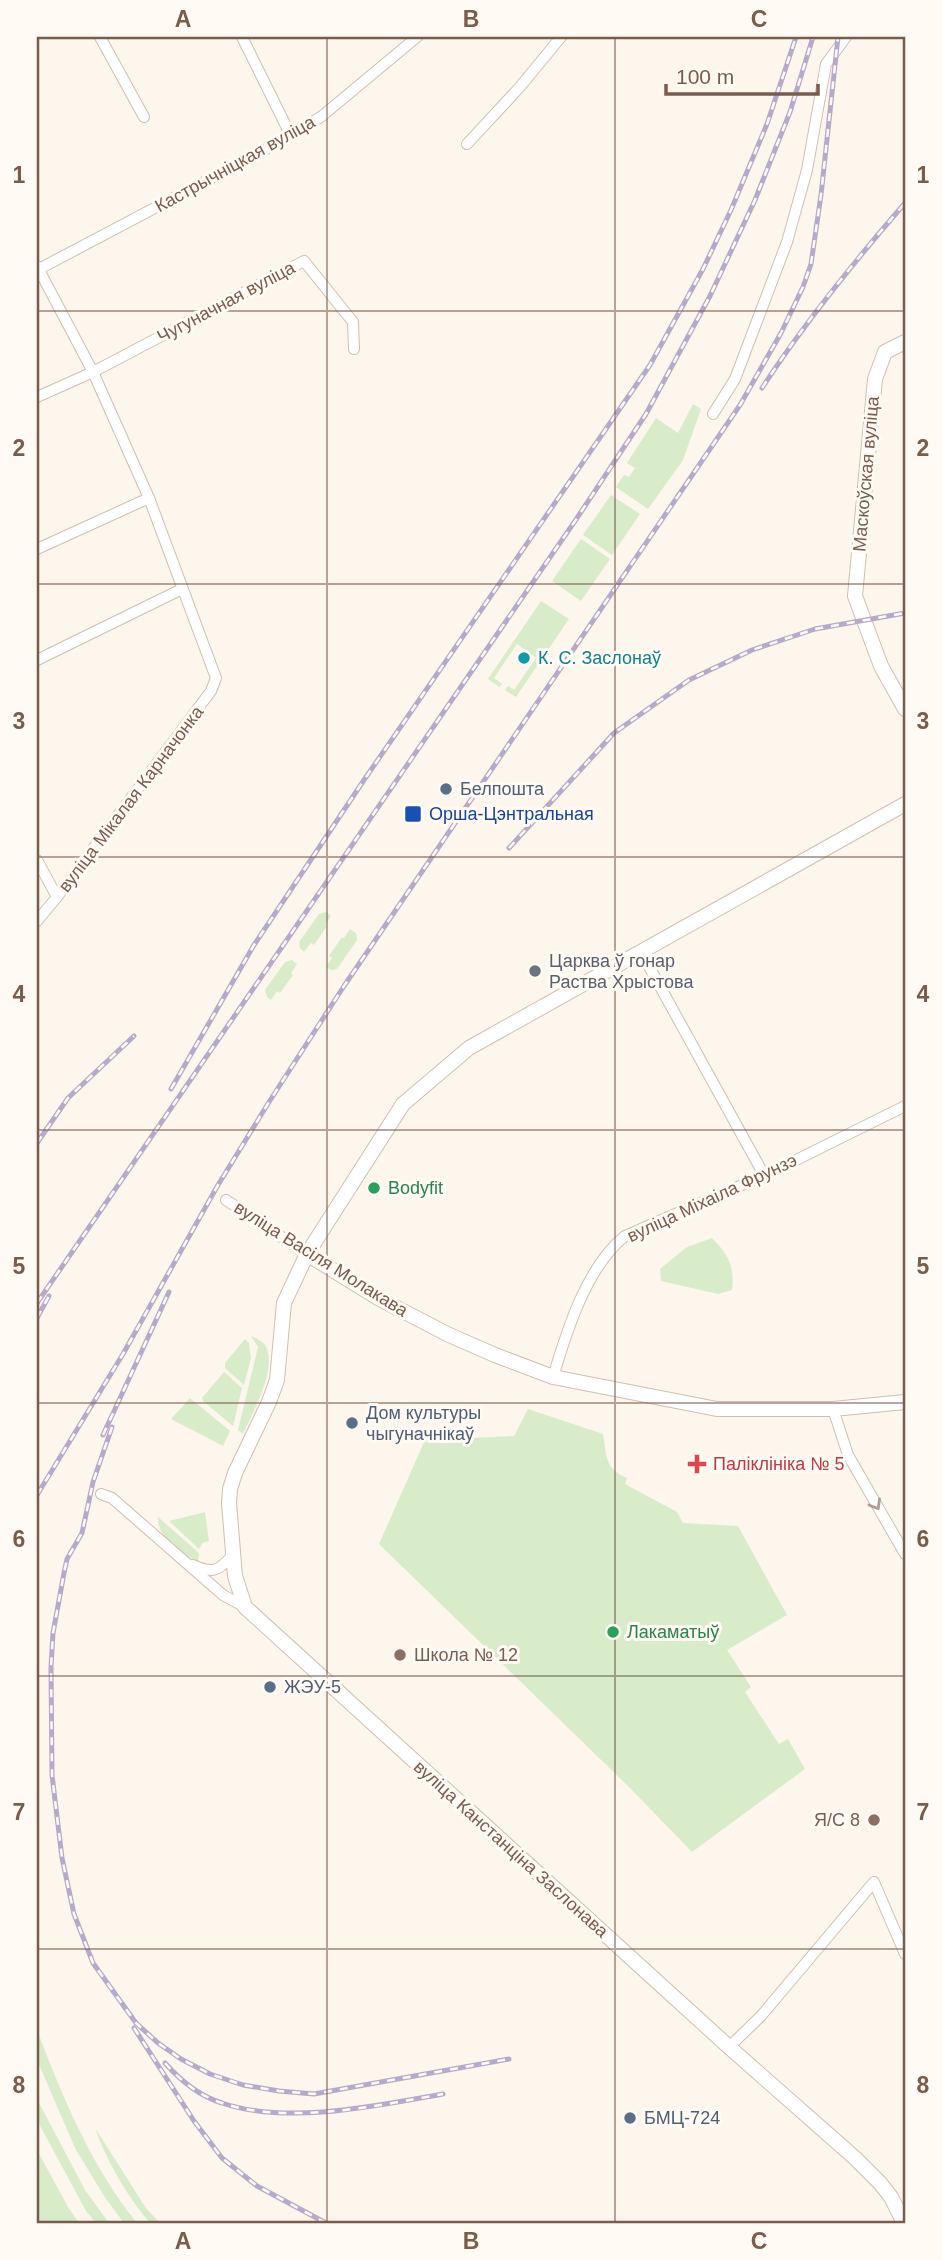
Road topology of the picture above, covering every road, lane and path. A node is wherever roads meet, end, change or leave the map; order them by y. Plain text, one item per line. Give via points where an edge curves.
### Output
1 (100, 37) edge
2 (242, 37) edge
3 (417, 37) edge
4 (561, 37) edge
5 (846, 37) edge
6 (144, 117) dead end
7 (291, 136) junction
8 (467, 144) dead end
9 (38, 268) edge
10 (905, 342) edge
11 (354, 349) dead end
12 (93, 372) junction
13 (37, 397) edge
14 (713, 414) dead end
15 (149, 498) junction
16 (37, 549) edge
17 (183, 589) junction
18 (37, 660) edge
19 (905, 709) edge
20 (905, 804) edge
21 (37, 860) edge
22 (57, 897) junction
23 (37, 921) edge
24 (641, 952) junction
25 (905, 1106) edge
26 (764, 1175) junction
27 (226, 1200) dead end
28 (307, 1254) junction
29 (553, 1377) junction
30 (905, 1402) edge
31 (833, 1409) junction
32 (101, 1494) dead end
33 (905, 1554) edge
34 (232, 1556) junction
35 (191, 1564) junction
36 (245, 1607) junction
37 (905, 1954) edge
38 (729, 2047) junction
39 (904, 2223) edge

1 - 6 street
2 - 7 street
3 - 7 street, Кастрычніцкая вуліца via 323,116
4 - 8 street
5 - 14 street via 826,64 807,170 787,242 735,379
7 - 9 street, Кастрычніцкая вуліца
9 - 12 street
10 - 19 street, Маскоўская вуліца via 885,352 875,379 855,596 881,666
11 - 12 street, Чугуначная вуліца via 353,322 304,261
12 - 13 street
12 - 15 street
15 - 16 street
15 - 17 street
17 - 18 street
17 - 22 street, вуліца Мікалая Карначонка via 216,672 211,691
20 - 24 street
21 - 22 street
22 - 23 street, вуліца Мікалая Карначонка
24 - 26 street
24 - 28 street via 469,1048 413,1094
25 - 26 street, вуліца Міхаіла Фрунзэ
26 - 29 street, вуліца Міхаіла Фрунзэ via 651,1223 611,1247 584,1292
27 - 28 street, вуліца Васіля Молакава
28 - 29 street, вуліца Васіля Молакава via 447,1334
28 - 34 street via 285,1303 277,1380 230,1489
29 - 31 street, вуліца Васіля Молакава via 717,1409
30 - 31 street, вуліца Васіля Молакава
31 -> 33 street via 848,1455
32 - 35 street, вуліца Канстанціна Заслонава via 112,1498
34 - 35 street via 223,1567 211,1571
34 - 36 street
35 - 36 street, вуліца Канстанціна Заслонава via 223,1595
36 - 38 street, вуліца Канстанціна Заслонава
37 - 38 street via 874,1882 770,2007
38 - 39 street, вуліца Канстанціна Заслонава via 880,2183

